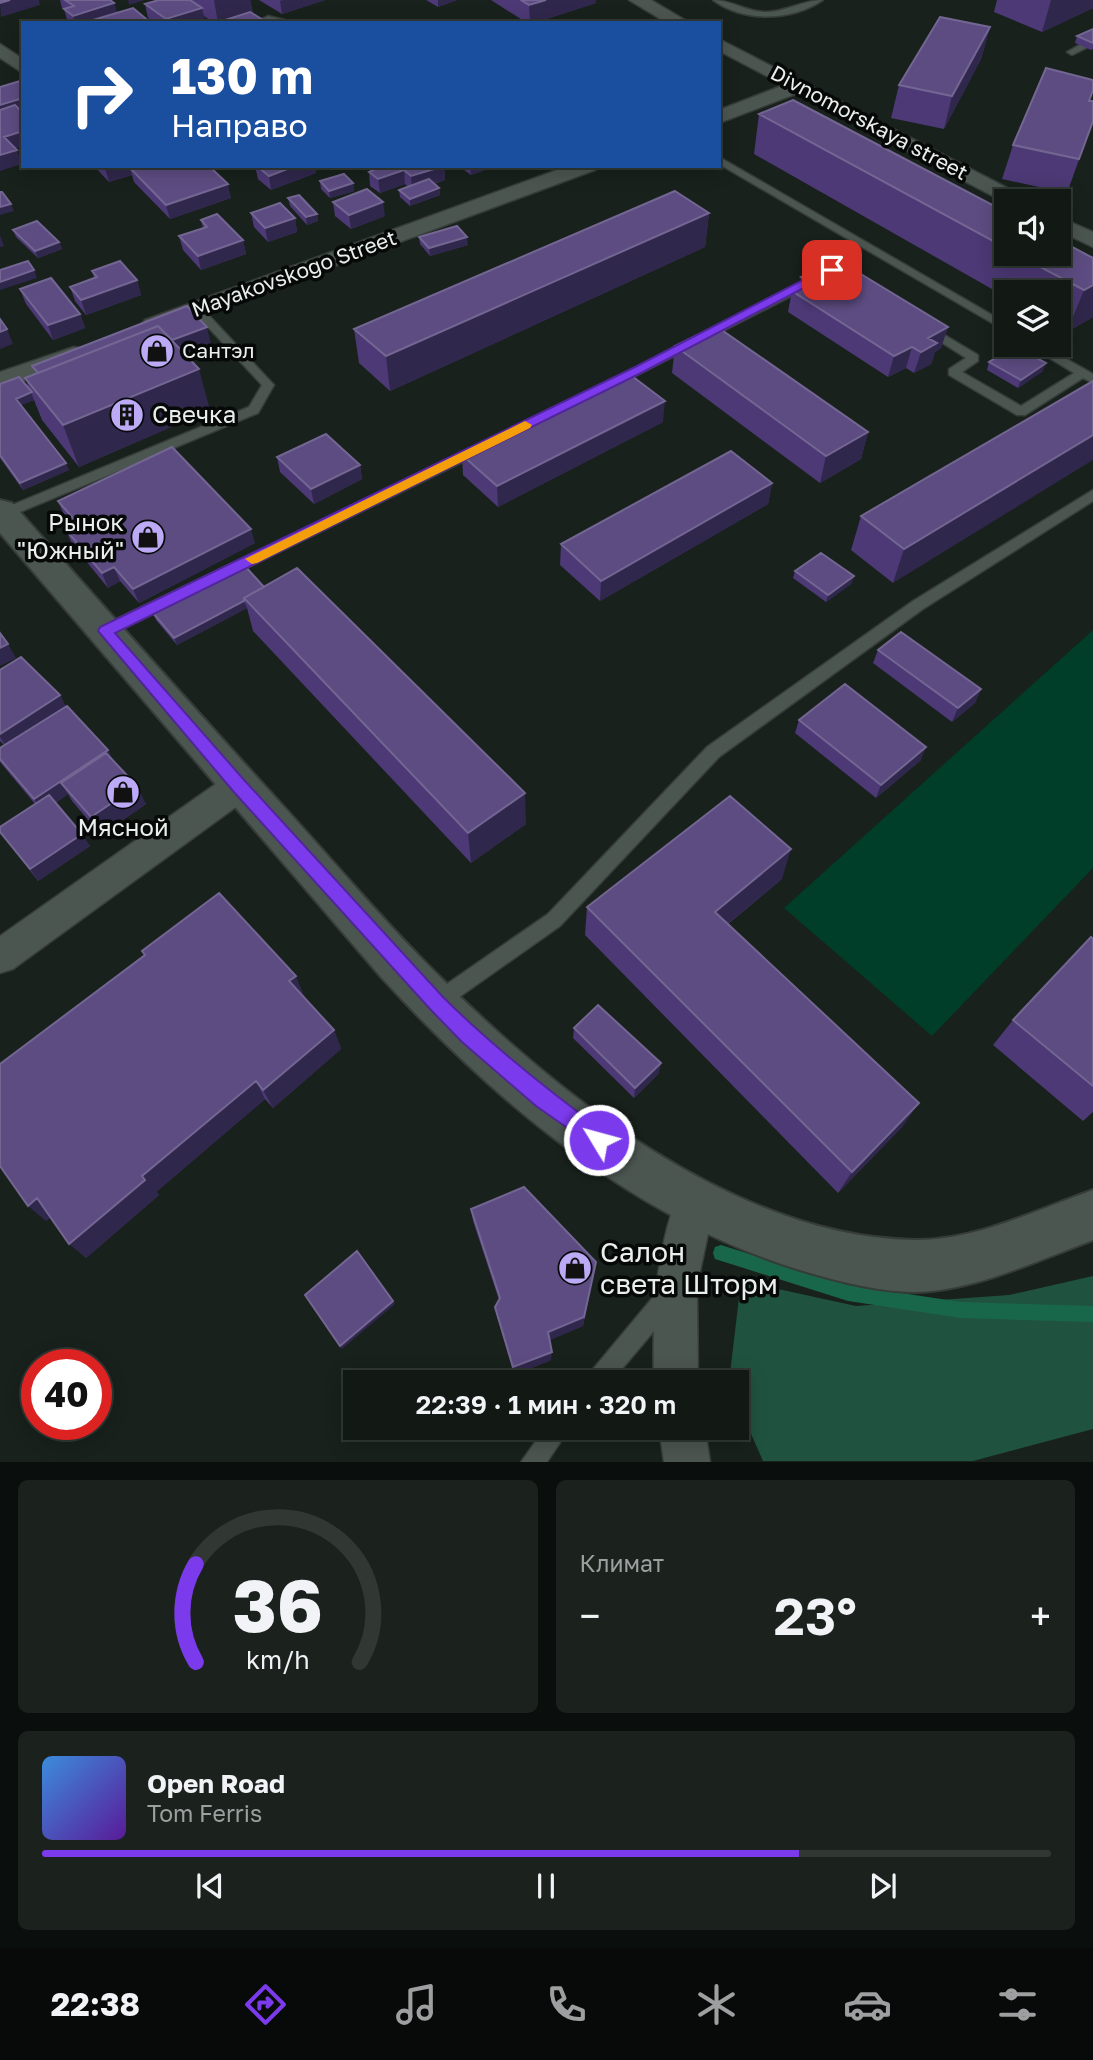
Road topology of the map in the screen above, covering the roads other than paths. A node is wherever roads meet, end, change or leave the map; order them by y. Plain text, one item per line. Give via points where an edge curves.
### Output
1 (638, 0) edge
2 (717, 0) edge
3 (819, 0) edge
4 (677, 21) edge
5 (721, 45) edge
6 (1083, 46) edge
7 (0, 49) edge
8 (1072, 52) dead end
9 (21, 66) edge
10 (799, 86) junction
11 (721, 116) edge
12 (721, 161) edge
13 (583, 168) edge
14 (995, 189) edge
15 (1071, 229) edge
16 (1093, 240) edge
17 (868, 292) edge
18 (197, 309) junction
19 (915, 321) edge
20 (994, 321) edge
21 (136, 331) edge
22 (99, 345) edge
23 (1055, 357) edge
24 (1087, 376) edge
25 (0, 381) edge
26 (602, 388) edge
27 (491, 442) edge
28 (1093, 495) edge
29 (2, 512) edge
30 (105, 631) junction
31 (239, 786) junction
32 (0, 957) edge
33 (436, 1003) junction
34 (695, 1201) junction
35 (1093, 1215) edge
36 (676, 1286) junction
37 (607, 1370) edge
38 (676, 1370) edge
39 (549, 1440) edge
40 (684, 1440) edge
41 (532, 1461) edge
42 (687, 1461) edge

1 - 4 street
2 - 3 lane via 746,14 770,17
5 - 10 street, Divnomorskaya street
6 - 8 lane
7 - 9 street
10 - 11 street
10 - 14 street, Divnomorskaya street
12 - 20 lane
13 - 18 street, Mayakovskogo Street
15 - 16 street
17 - 26 lane via 832,270
18 - 21 street, Mayakovskogo Street
18 - 29 lane via 268,385 254,410
19 - 24 lane via 974,358 953,372 1021,412
22 - 25 street
23 - 24 lane
27 - 30 lane
28 - 33 lane via 918,605 713,752 554,920
29 - 30 street
30 - 31 street
31 - 32 street
31 - 33 street
33 - 34 street via 543,1099 617,1154
34 - 35 street via 776,1237 856,1260 915,1266 970,1257
34 - 36 street
36 - 37 lane
36 - 38 street
39 - 41 lane
40 - 42 street

